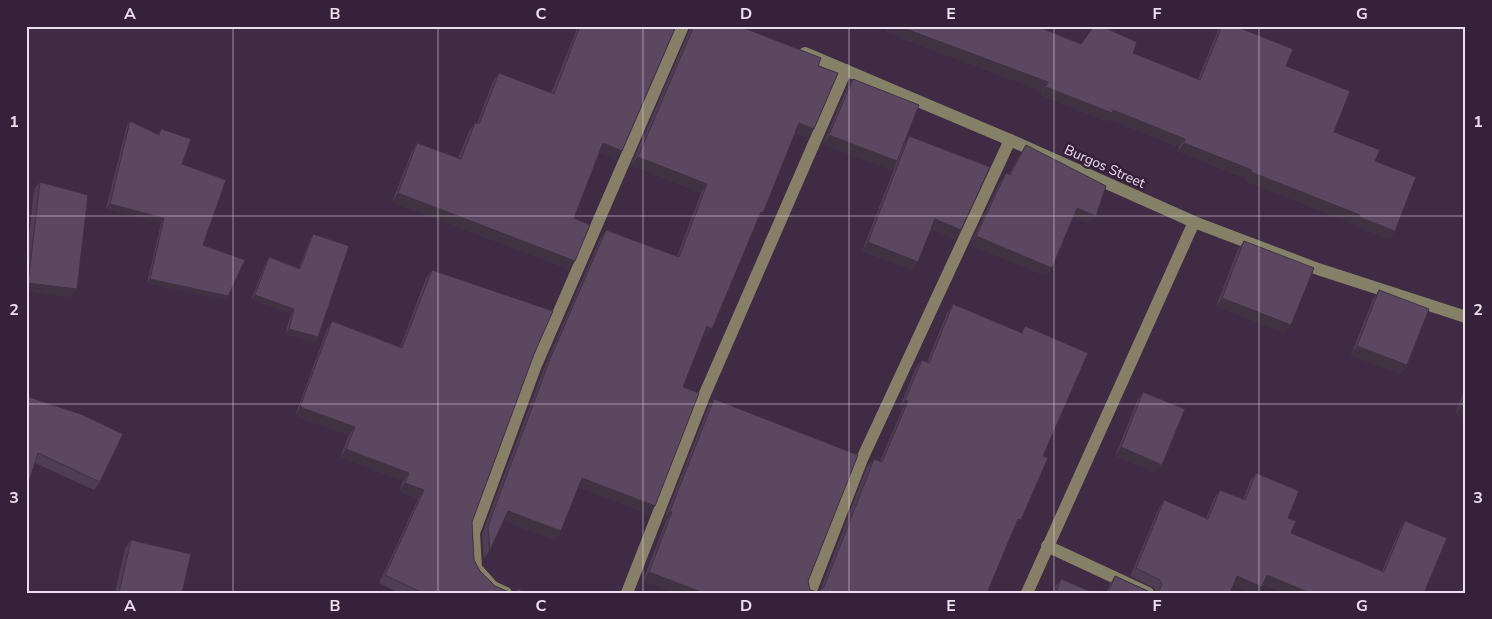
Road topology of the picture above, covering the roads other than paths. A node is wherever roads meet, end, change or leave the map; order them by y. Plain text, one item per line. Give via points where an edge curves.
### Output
1 (683, 26) edge
2 (792, 48) edge
3 (846, 70) junction
4 (1010, 140) junction
5 (1194, 222) junction
6 (1466, 317) edge
7 (1047, 546) junction
8 (506, 593) edge
9 (627, 593) edge
10 (810, 593) edge
11 (1027, 593) edge
12 (1148, 593) edge

1 - 8 street via 536,365 474,533 476,568 493,588
2 - 3 street, Burgos Street
3 - 4 street, Burgos Street
3 - 9 street
4 - 5 street, Burgos Street
4 - 10 street via 858,458
5 - 6 street, Burgos Street via 1318,269
5 - 7 street
7 - 11 street
7 - 12 street

